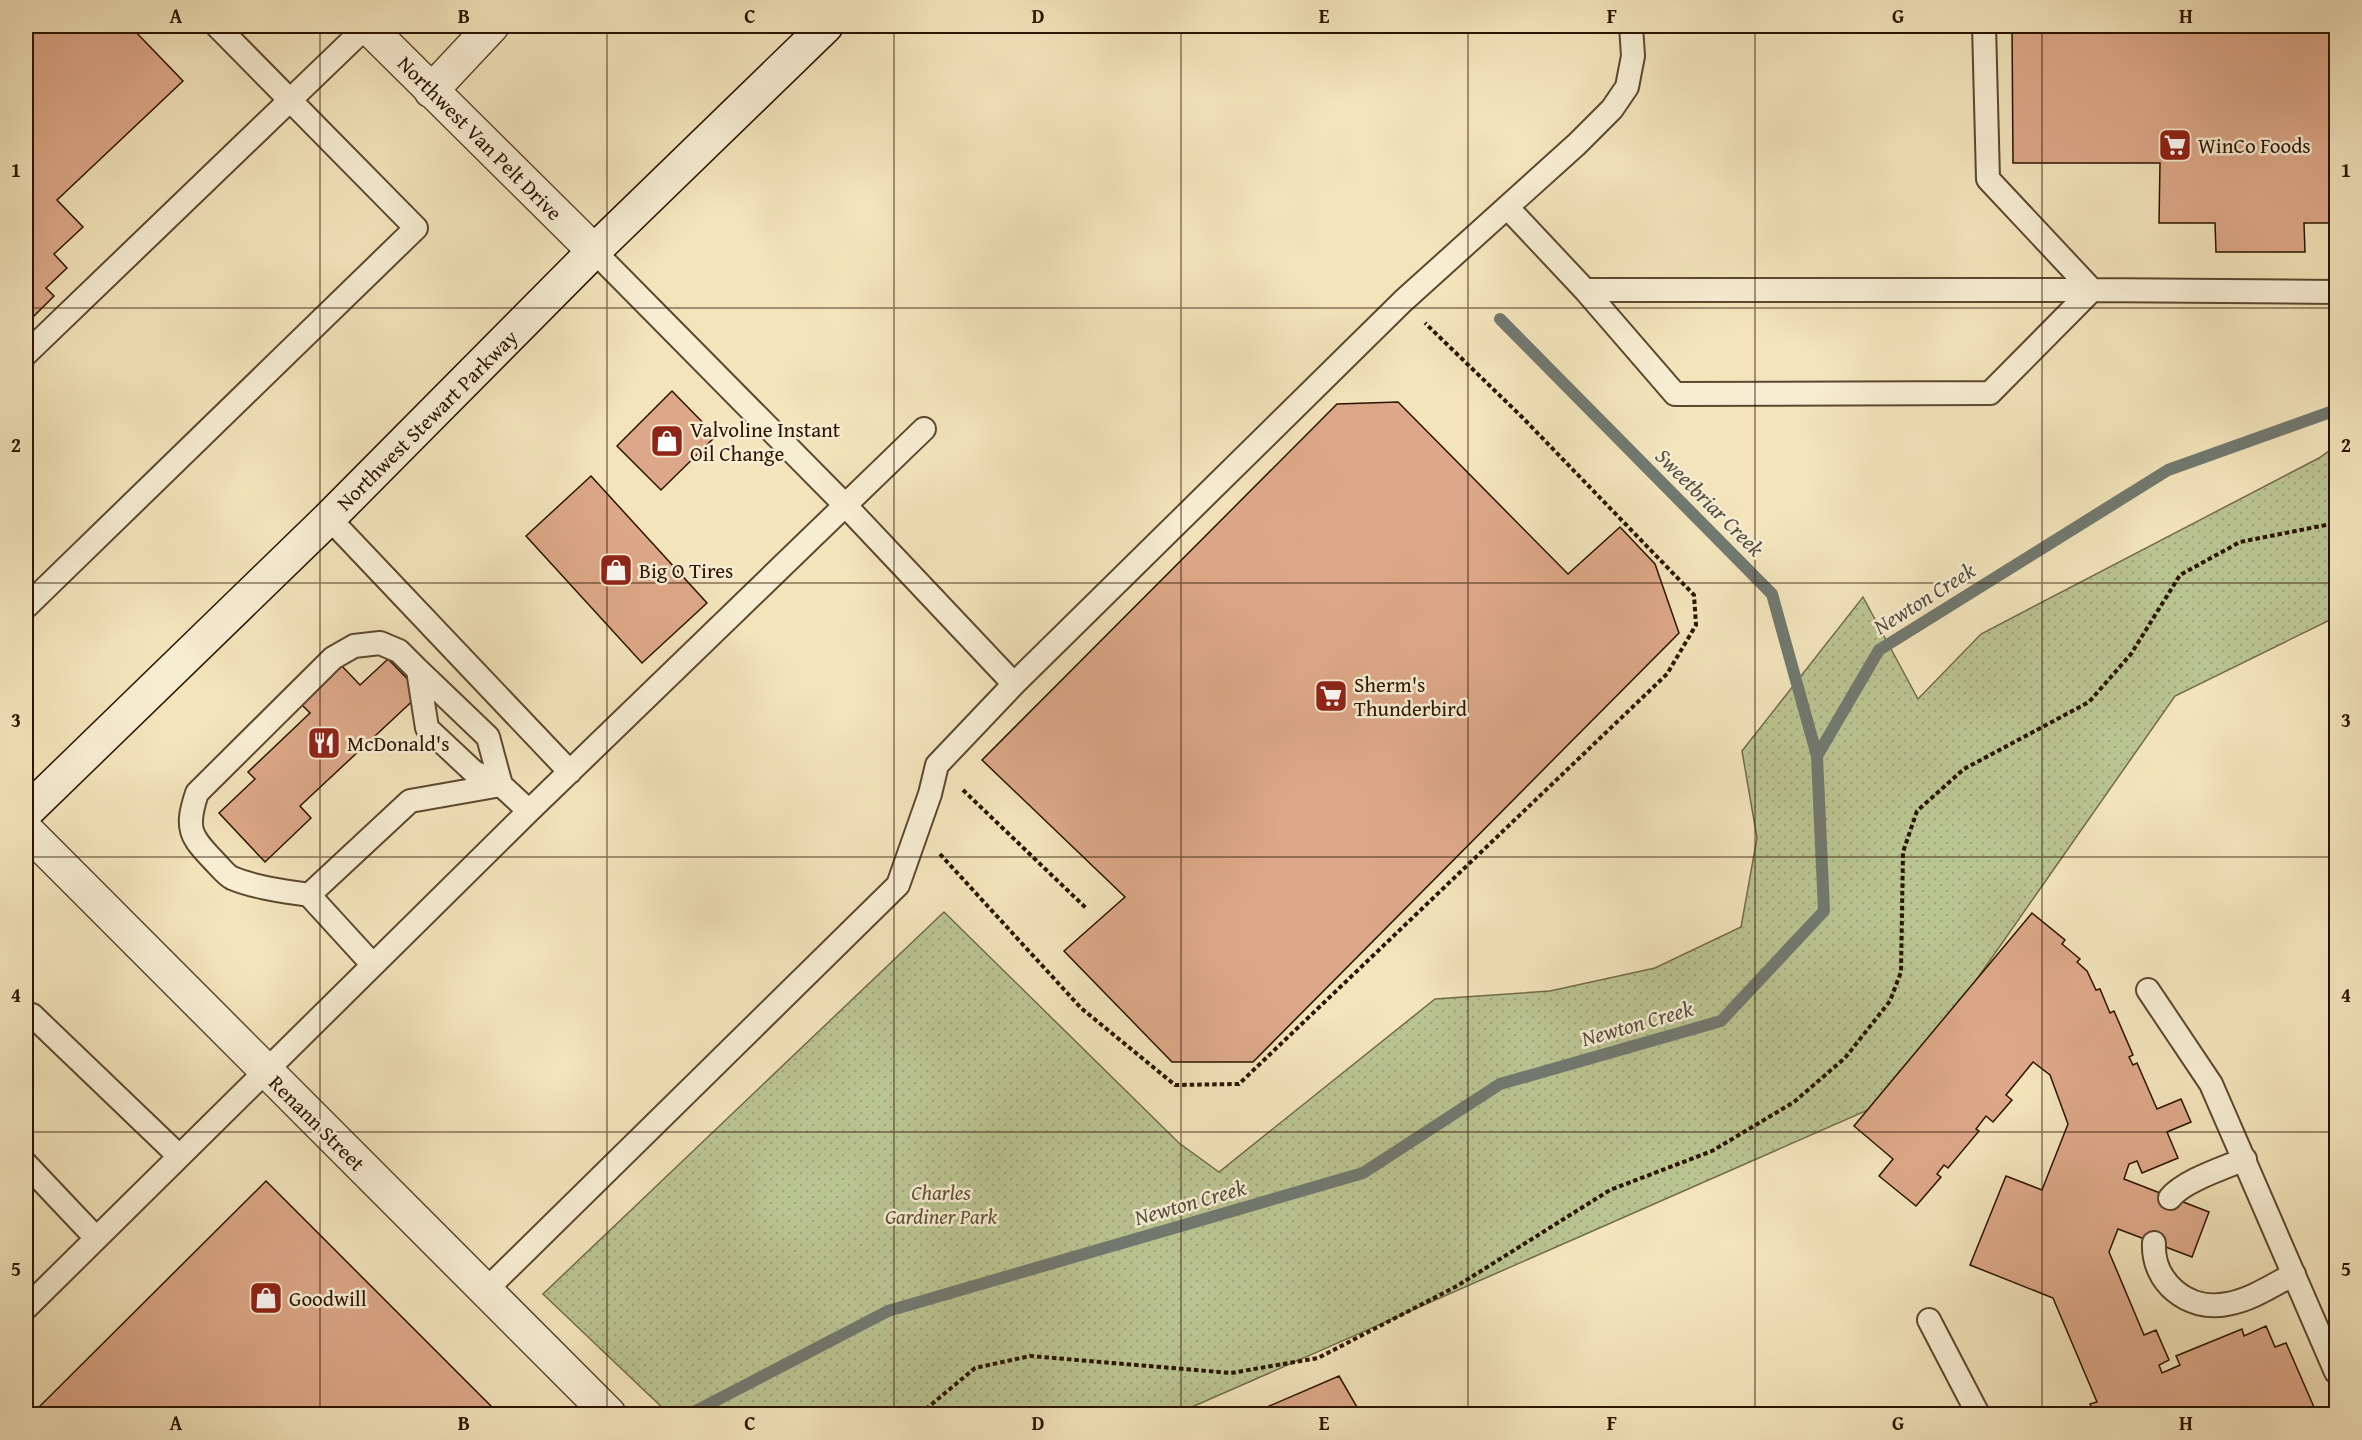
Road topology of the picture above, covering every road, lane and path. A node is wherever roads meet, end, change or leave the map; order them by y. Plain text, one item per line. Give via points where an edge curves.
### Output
1 (217, 26) edge
2 (367, 26) edge
3 (492, 26) edge
4 (826, 26) edge
5 (1631, 26) edge
6 (1984, 26) edge
7 (431, 91) junction
8 (290, 100) junction
9 (1507, 207) junction
10 (594, 251) junction
11 (1585, 290) junction
12 (2092, 290) junction
13 (2337, 292) edge
14 (1403, 301) junction
15 (26, 354) edge
16 (924, 429) dead end
17 (845, 505) junction
18 (329, 518) junction
19 (2337, 523) edge
20 (26, 607) edge
21 (418, 670) junction
22 (1014, 684) junction
23 (937, 765) junction
24 (570, 772) junction
25 (501, 785) junction
26 (529, 811) junction
27 (26, 812) edge
28 (918, 829) junction
29 (26, 830) edge
30 (309, 895) junction
31 (1087, 909) dead end
32 (373, 965) junction
33 (2148, 990) dead end
34 (26, 1021) edge
35 (265, 1070) junction
36 (179, 1156) junction
37 (2245, 1159) junction
38 (26, 1164) edge
39 (2170, 1198) dead end
40 (96, 1238) junction
41 (2154, 1243) dead end
42 (2294, 1274) junction
43 (485, 1291) junction
44 (26, 1308) edge
45 (1929, 1320) dead end
46 (2337, 1372) edge
47 (609, 1414) edge
48 (920, 1414) edge
49 (1978, 1414) edge

1 - 8 lane
2 - 7 street, Northwest Van Pelt Drive
2 - 8 lane
3 - 7 street
4 - 10 street, Northwest Stewart Parkway
5 - 9 lane via 1633,56 1627,87 1612,109
6 - 12 lane via 1988,179
7 - 10 street, Northwest Van Pelt Drive
8 - 15 lane
8 - 20 lane via 416,228
9 - 11 lane
9 - 14 lane
10 - 17 lane
10 - 18 street, Northwest Stewart Parkway
11 - 12 lane
11 - 12 lane via 1675,394 1698,394 1990,393
12 - 13 lane
14 - 22 lane
14 - 28 path via 1694,595 1696,625 1667,674 1239,1084 1175,1085 1081,1008
16 - 17 lane
17 - 22 lane
17 - 24 lane
18 - 24 lane
18 - 27 street, Northwest Stewart Parkway
19 - 48 path via 2240,542 2180,575 2131,654 2089,702 1964,769 1917,811 1903,852 1901,972 1890,1001 1845,1058 1794,1102 1712,1151 1610,1190 1457,1286 1318,1358 1231,1373 1030,1356 975,1368
21 - 25 lane via 488,737
21 - 25 lane via 427,728 474,772
21 - 30 lane via 399,651 380,643 354,646 333,658 197,793 190,828 197,843 230,877
22 - 23 lane
23 - 28 lane
23 - 31 path
24 - 26 lane
25 - 26 lane
25 - 30 lane via 410,801
26 - 32 lane
28 - 43 lane via 898,885
29 - 35 street, Renann Street
30 - 32 lane
32 - 35 lane
33 - 37 lane via 2211,1084
34 - 36 lane via 32,1015
35 - 36 lane
35 - 43 street, Renann Street
36 - 40 lane
37 - 39 lane via 2189,1184
37 - 42 lane
38 - 40 lane
40 - 44 lane
41 - 42 lane via 2154,1258 2163,1279 2177,1294 2201,1304 2225,1305 2245,1299
42 - 46 lane
43 - 47 street, Renann Street
45 - 49 lane

